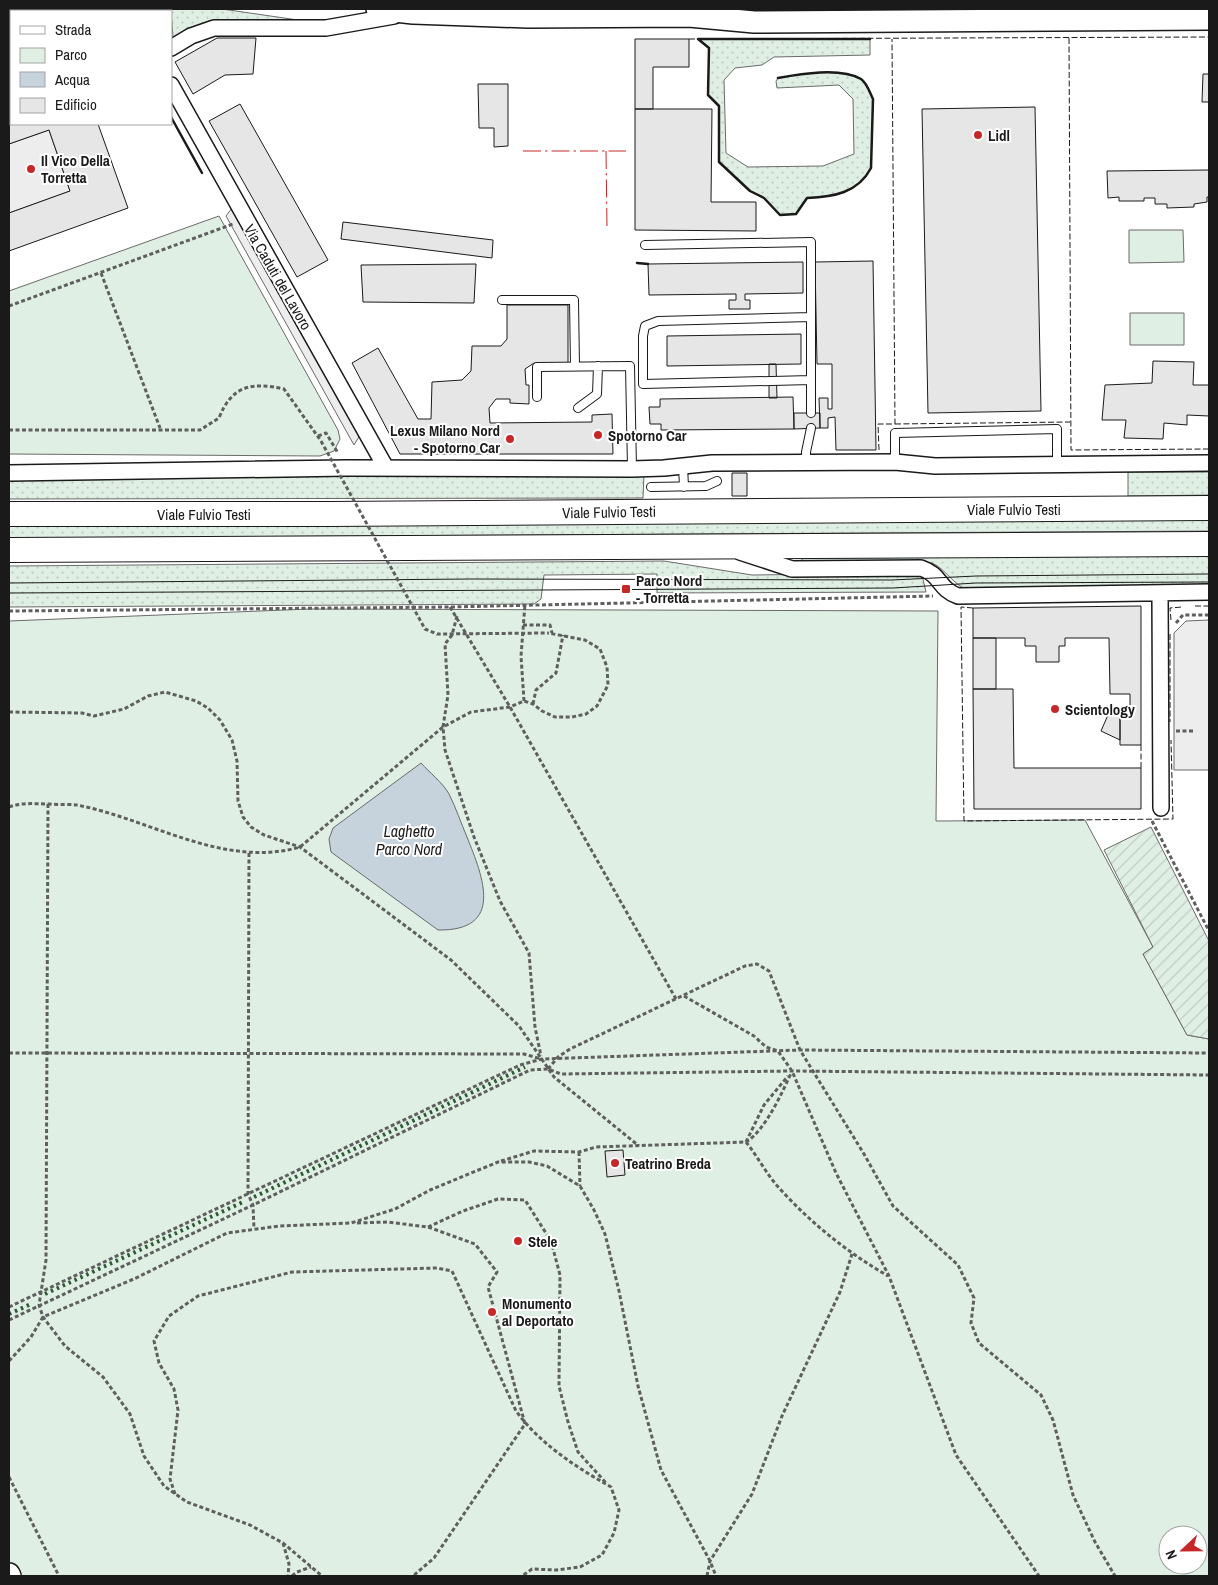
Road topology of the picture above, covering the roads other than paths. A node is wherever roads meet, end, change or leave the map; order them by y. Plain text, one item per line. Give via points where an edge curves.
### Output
1 (377, 9) edge
2 (721, 9) edge
3 (412, 13) junction
4 (689, 16) junction
5 (1209, 19) edge
6 (172, 47) edge
7 (172, 88) edge
8 (645, 245) dead end
9 (502, 300) dead end
10 (811, 317) junction
11 (575, 366) junction
12 (598, 366) junction
13 (811, 380) junction
14 (537, 397) dead end
15 (578, 408) dead end
16 (811, 413) dead end
17 (811, 428) dead end
18 (895, 462) junction
19 (806, 463) junction
20 (1209, 463) edge
21 (1057, 465) junction
22 (683, 466) junction
23 (386, 468) junction
24 (632, 469) junction
25 (9, 473) edge
26 (717, 481) dead end
27 (684, 487) junction
28 (651, 488) dead end
29 (1209, 508) edge
30 (9, 514) edge
31 (1209, 544) edge
32 (725, 547) junction
33 (9, 550) edge
34 (1160, 592) junction
35 (1209, 592) edge
36 (1161, 808) road end

1 - 3 street
2 - 4 street
3 - 4 street via 528,17
3 - 6 street via 326,28 214,28
4 - 5 street via 772,22
7 - 23 street, Via Caduti del Lavoro
8 - 10 lane via 811,242
9 - 11 lane via 574,300
10 - 13 lane
10 - 13 lane via 658,321 646,326 642,336 644,384
11 - 12 lane
11 - 14 lane via 537,367
12 - 15 lane via 596,394
12 - 24 lane via 630,366
13 - 16 lane
17 - 19 lane
18 - 19 street
18 - 21 street via 935,466
18 - 21 lane via 895,433 1058,428
19 - 22 street
20 - 21 street
22 - 24 street
22 - 27 lane
23 - 24 street
23 - 25 street
26 - 27 lane via 706,486
27 - 28 lane
29 - 30 main road, Viale Fulvio Testi
31 - 32 main road
32 - 33 main road
32 - 34 street via 792,569 921,568 935,574 945,589 958,596
34 - 35 street
34 - 36 street

